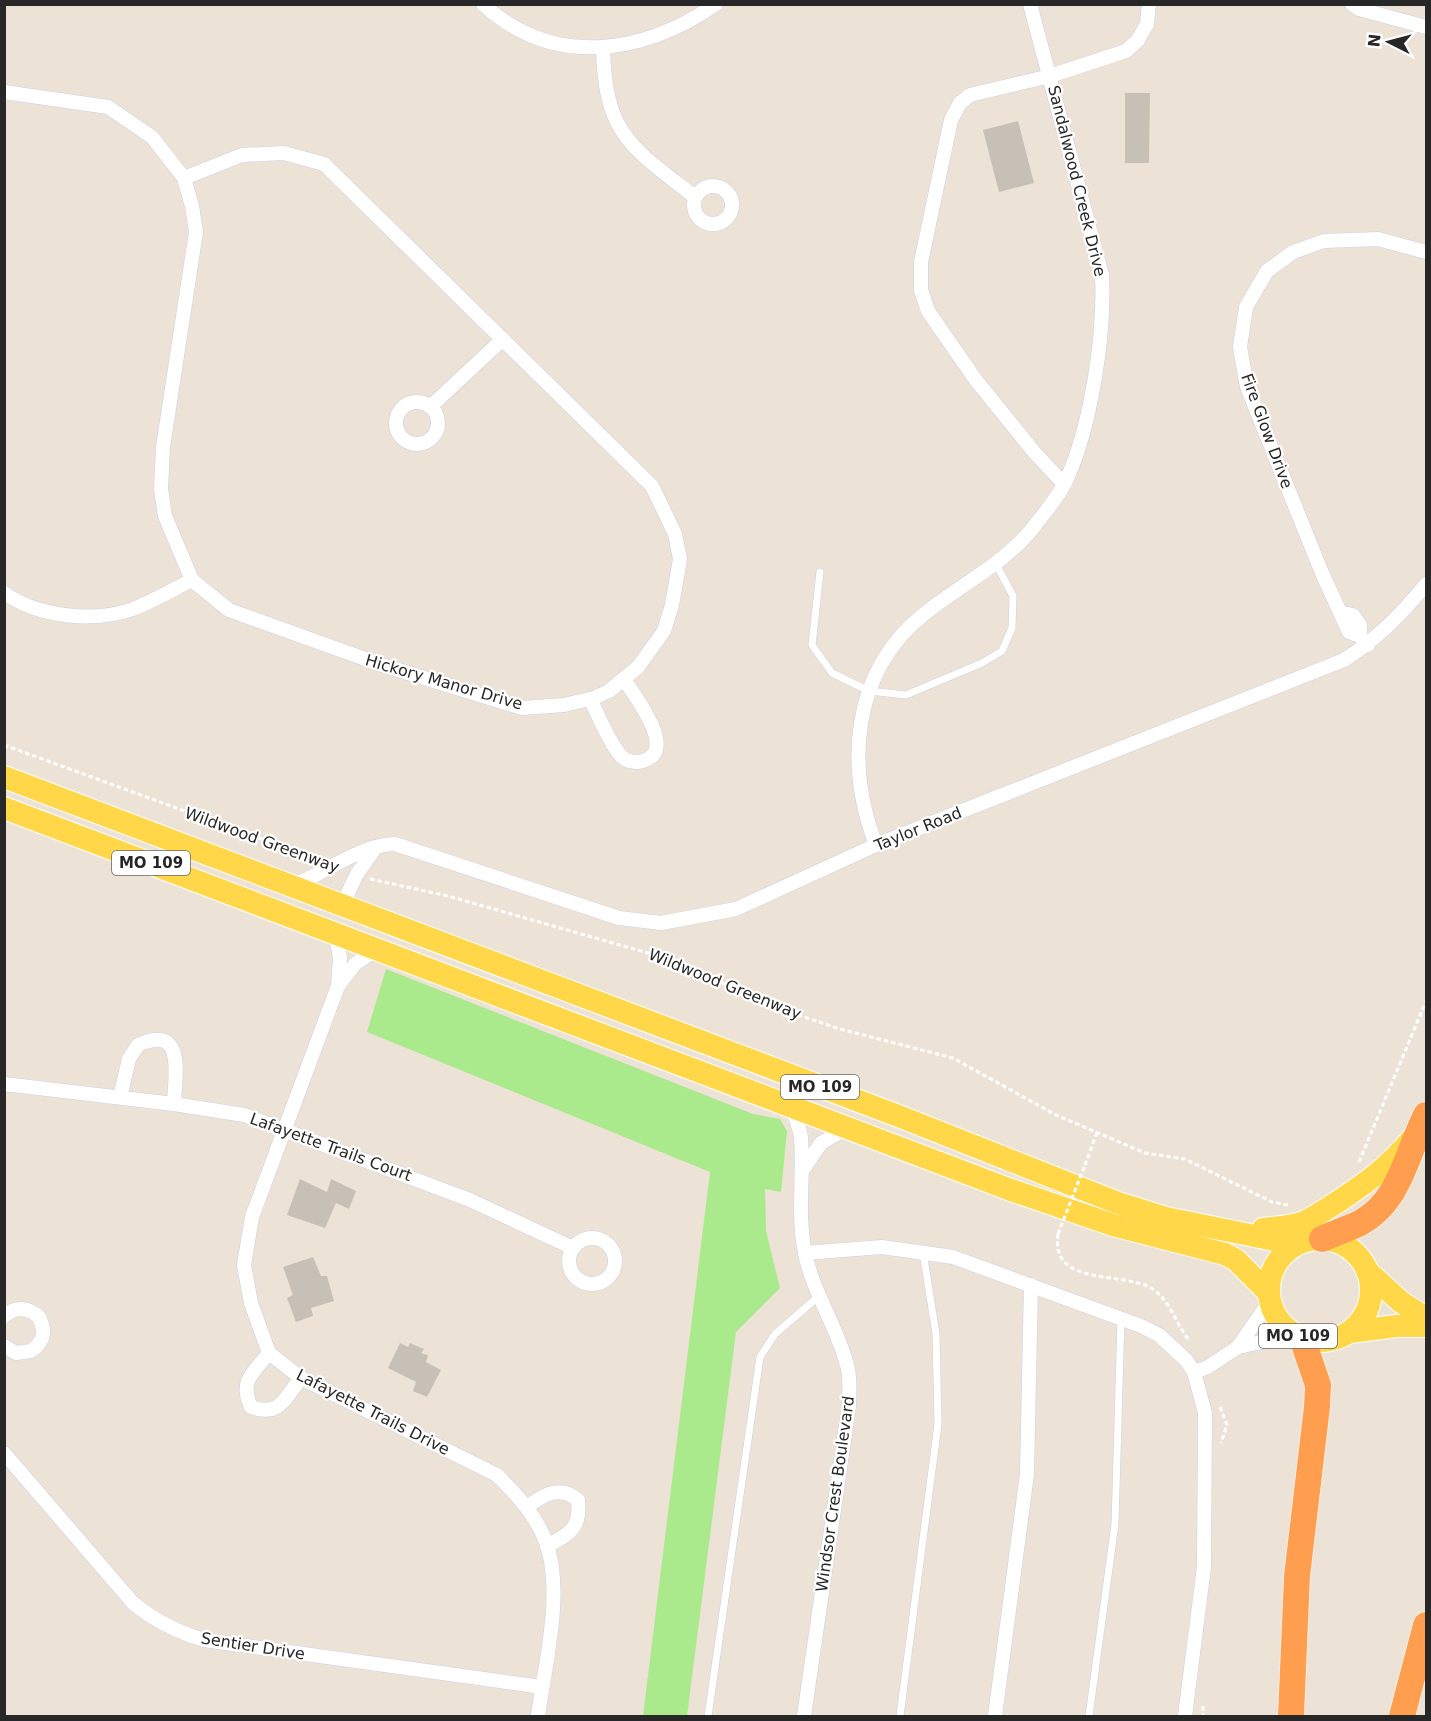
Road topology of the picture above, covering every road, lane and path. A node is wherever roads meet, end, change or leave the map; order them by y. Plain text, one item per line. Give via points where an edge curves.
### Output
1 (483, 4) edge
2 (716, 4) edge
3 (1030, 4) edge
4 (1149, 4) edge
5 (1352, 4) edge
6 (1426, 27) edge
7 (603, 48) junction
8 (1050, 76) junction
9 (4, 92) edge
10 (184, 177) junction
11 (695, 196) dead end
12 (1426, 252) edge
13 (503, 339) junction
14 (430, 407) dead end
15 (1064, 484) junction
16 (996, 564) junction
17 (820, 572) dead end
18 (192, 580) junction
19 (1426, 584) edge
20 (4, 593) edge
21 (1364, 640) junction
22 (624, 679) junction
23 (869, 691) junction
24 (590, 699) junction
25 (4, 745) edge
26 (4, 777) edge
27 (4, 808) edge
28 (876, 845) junction
29 (378, 846) junction
30 (334, 866) junction
31 (357, 874) junction
32 (292, 886) junction
33 (342, 905) junction
34 (297, 918) junction
35 (336, 933) junction
36 (377, 949) junction
37 (338, 986) junction
38 (1426, 1001) edge
39 (4, 1084) edge
40 (120, 1097) junction
41 (174, 1104) junction
42 (792, 1107) junction
43 (1421, 1125) edge
44 (283, 1128) junction
45 (847, 1128) junction
46 (1097, 1132) junction
47 (1357, 1167) dead end
48 (802, 1172) junction
49 (1297, 1203) dead end
50 (1237, 1231) junction
51 (1313, 1240) junction
52 (573, 1248) dead end
53 (923, 1252) junction
54 (805, 1253) junction
55 (1367, 1271) junction
56 (1031, 1285) junction
57 (818, 1297) junction
58 (1269, 1297) junction
59 (4, 1316) edge
60 (1426, 1318) edge
61 (1121, 1319) junction
62 (1426, 1326) edge
63 (1350, 1332) junction
64 (1298, 1336) junction
65 (1192, 1345) dead end
66 (4, 1346) edge
67 (1238, 1347) junction
68 (269, 1353) junction
69 (1194, 1372) junction
70 (301, 1378) junction
71 (4, 1453) edge
72 (527, 1507) junction
73 (547, 1546) junction
74 (1426, 1624) edge
75 (542, 1687) junction
76 (538, 1716) edge
77 (708, 1716) edge
78 (804, 1716) edge
79 (900, 1716) edge
80 (994, 1716) edge
81 (1089, 1716) edge
82 (1185, 1716) edge
83 (1292, 1716) edge
84 (1402, 1716) edge

1 - 7 street via 512,27 537,39
2 - 7 street via 671,32
3 - 8 street, Sandalwood Creek Drive
4 - 8 street via 1147,24 1126,51
5 - 6 street
7 - 11 street via 608,101 629,144
8 - 15 street, Sandalwood Creek Drive via 1102,275 1104,303 1085,430
8 - 15 street via 970,95 954,111 921,262 921,283 928,311 975,379
9 - 10 street, Hickory Manor Drive via 108,107 152,137
10 - 13 street, Hickory Manor Drive via 242,155 284,153 324,164
10 - 18 street, Hickory Manor Drive via 196,232 163,447 161,489 165,516
12 - 21 street, Fire Glow Drive via 1378,239 1324,241 1293,252 1267,271 1246,307 1240,347 1247,387 1349,632
13 - 14 street
13 - 22 street, Hickory Manor Drive via 652,486 675,534 680,559 678,580 664,631 638,667
15 - 16 street, Sandalwood Creek Drive via 1024,539
16 - 23 street, Sandalwood Creek Drive via 908,628
16 - 23 lane via 1013,596 1012,628 1002,651 906,695
17 - 23 lane via 812,645 832,673
18 - 20 street via 132,609 108,615 82,616 30,608
18 - 24 street, Hickory Manor Drive via 229,610 382,665 522,708
19 - 21 street, Taylor Road via 1394,622
21 - 28 street, Taylor Road via 1344,660
22 - 24 street, Hickory Manor Drive
22 - 24 street via 657,734 657,748 648,759 634,762 621,756
23 - 28 street, Sandalwood Creek Drive via 857,747 858,779
25 - 30 path, Wildwood Greenway
26 - 32 main road, MO 109
27 - 34 main road, MO 109
28 - 29 street, Taylor Road via 736,909 662,923 619,918 395,844
29 - 30 street, Taylor Road
29 - 31 street
30 - 32 street, Taylor Road
31 - 33 street
31 - 46 path, Wildwood Greenway via 662,957 768,1005 840,1029 953,1058 1035,1104
32 - 33 main road, MO 109
33 - 34 main road via 323,914
33 - 50 main road, MO 109 via 1109,1200 1166,1218
34 - 35 main road, MO 109
35 - 36 main road, MO 109
35 - 37 street via 340,958
36 - 37 street via 355,964
36 - 42 main road, MO 109
37 - 44 street
38 - 47 path
39 - 40 street, Lafayette Trails Court
40 - 41 street, Lafayette Trails Court
40 - 41 street via 132,1053 138,1045 159,1040 168,1043 176,1056
41 - 44 street, Lafayette Trails Court via 244,1115
42 - 45 main road, MO 109
42 - 48 street, Windsor Crest Boulevard via 801,1135
43 - 50 main road via 1388,1167 1306,1221
43 - 51 highway via 1400,1178 1378,1210 1360,1222
44 - 52 street, Lafayette Trails Court via 470,1200
44 - 68 street via 252,1217 244,1265 251,1303
45 - 48 street via 821,1143
45 - 58 main road, MO 109 via 1072,1212 1225,1254 1236,1260
46 - 49 path, Wildwood Greenway via 1145,1153 1185,1159 1272,1202
46 - 65 path, bridge via 1058,1234 1059,1249 1070,1267 1087,1275 1120,1278 1153,1289 1162,1296 1175,1323
48 - 54 street, Windsor Crest Boulevard
50 - 51 main road, MO 109 via 1279,1241
51 - 55 main road, MO 109 via 1338,1242 1352,1251
51 - 58 main road via 1290,1249 1278,1261 1271,1276
53 - 54 street via 882,1247
53 - 56 street via 953,1257
53 - 79 lane via 936,1334 938,1424
54 - 57 street, Windsor Crest Boulevard
55 - 60 main road, MO 109 via 1401,1302
55 - 63 main road via 1369,1304 1362,1320
56 - 61 street
56 - 80 street via 1027,1474
57 - 77 lane via 775,1334 760,1357
57 - 78 street, Windsor Crest Boulevard via 848,1366 849,1406
58 - 64 main road, MO 109 via 1281,1324
58 - 67 street
59 - 66 street via 18,1308 26,1309 39,1317 44,1332 31,1351 16,1353
61 - 69 street via 1159,1335
61 - 81 lane via 1115,1524
62 - 63 main road, MO 109
63 - 64 main road, MO 109 via 1327,1341
64 - 67 street
64 - 83 highway via 1318,1385 1297,1576
67 - 69 street
68 - 70 street, Lafayette Trails Drive
68 - 70 street via 245,1383 251,1407 265,1412 276,1408
69 - 82 street via 1205,1413 1206,1544
70 - 72 street, Lafayette Trails Drive via 497,1475
71 - 75 street, Sentier Drive via 133,1603 154,1620 185,1634 204,1640
72 - 73 street, Lafayette Trails Drive
72 - 73 street via 556,1491 570,1493 578,1500 580,1515 575,1528
73 - 75 street, Lafayette Trails Drive via 554,1593
74 - 84 highway
75 - 76 street, Lafayette Trails Drive

